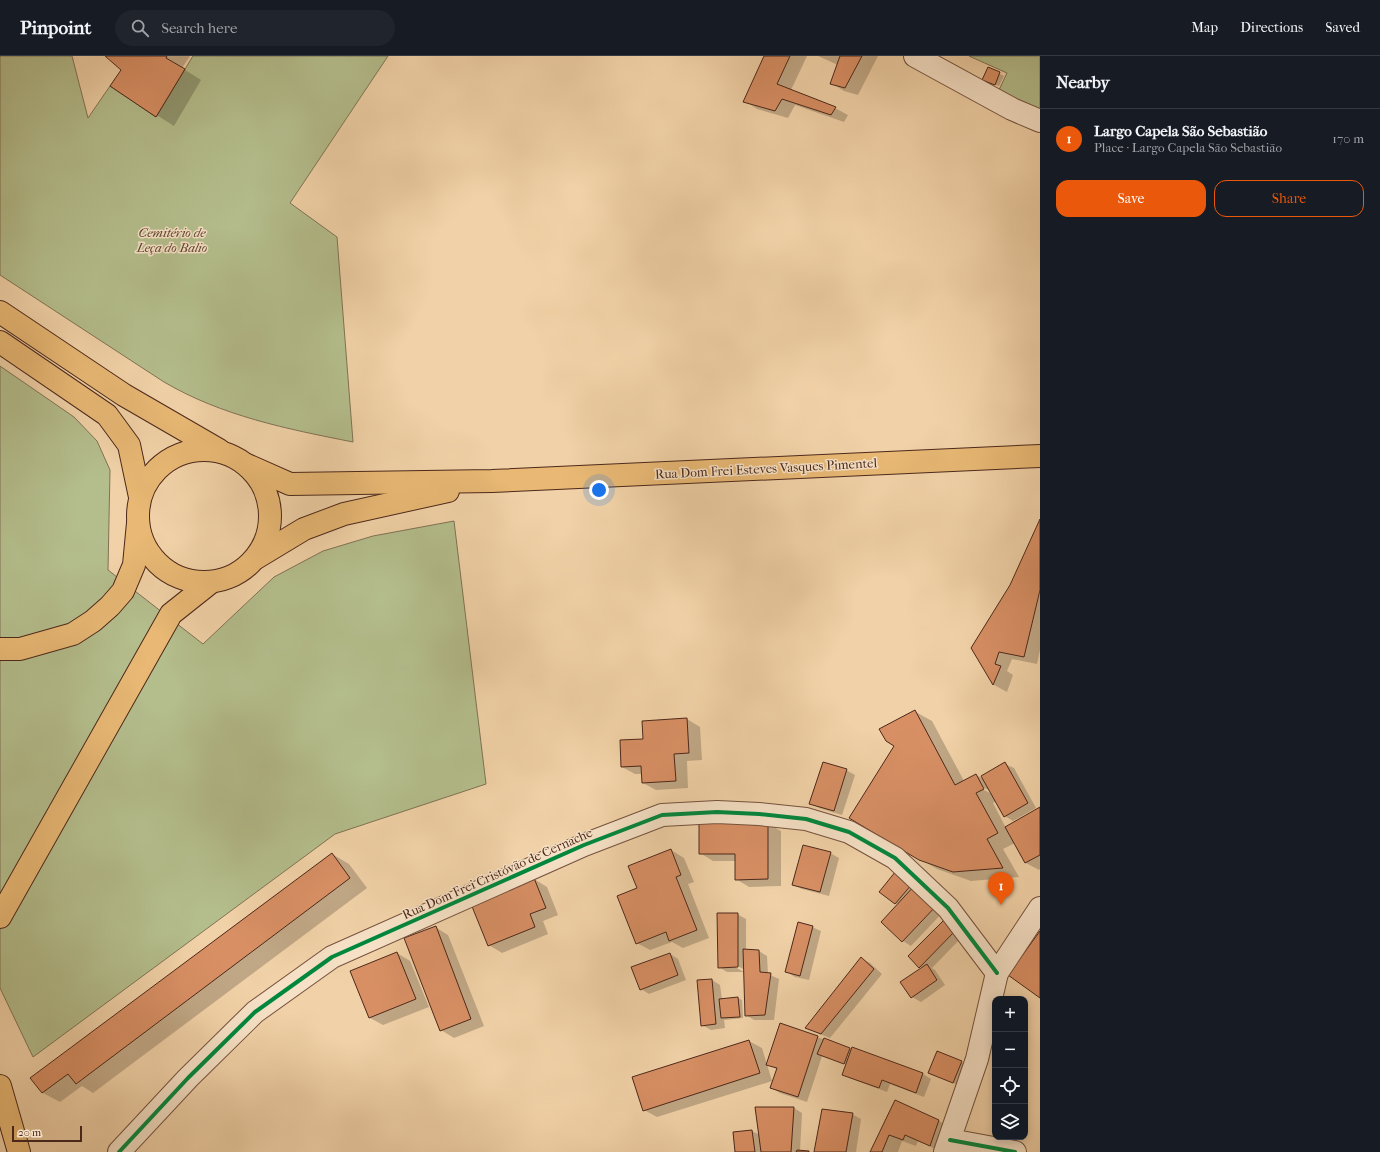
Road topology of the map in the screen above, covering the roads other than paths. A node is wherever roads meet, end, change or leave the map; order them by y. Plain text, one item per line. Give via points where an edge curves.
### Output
1 (915, 56) edge
2 (1040, 121) edge
3 (0, 312) edge
4 (0, 342) edge
5 (224, 453) junction
6 (1040, 456) edge
7 (247, 465) junction
8 (492, 481) junction
9 (140, 497) junction
10 (138, 523) junction
11 (255, 559) junction
12 (210, 583) junction
13 (0, 649) edge
14 (1040, 908) edge
15 (0, 917) edge
16 (997, 973) junction
17 (0, 1086) edge
18 (0, 1130) edge
19 (948, 1146) edge
20 (13, 1152) edge
21 (19, 1152) edge
22 (119, 1152) edge
23 (1014, 1152) edge

1 - 2 street via 1012,109
3 - 5 main road via 124,395
4 - 9 main road via 107,415 129,445
5 - 7 main road
5 - 9 main road via 198,450 173,458 153,474
6 - 8 main road, Rua Dom Frei Esteves Vasques Pimentel
7 - 8 main road, Rua Dom Frei Esteves Vasques Pimentel via 290,484
7 - 11 main road via 263,485 270,510 268,535
8 - 11 main road, Rua Dom Frei Esteves Vasques Pimentel via 344,514 304,529
9 - 10 main road
10 - 12 main road via 145,547 162,568 184,580
10 - 13 main road via 134,565 123,592 110,606 73,634 20,649
11 - 12 main road via 235,575
12 - 15 main road via 171,614
14 - 16 street
16 - 19 street via 977,1059
16 - 22 street, Rua Dom Frei Cristóvão de Cernache via 948,908 895,858 849,832 806,819 759,814 717,812 662,815 584,845 332,956 255,1012 188,1078
17 - 21 main road
18 - 20 main road
19 - 23 street

